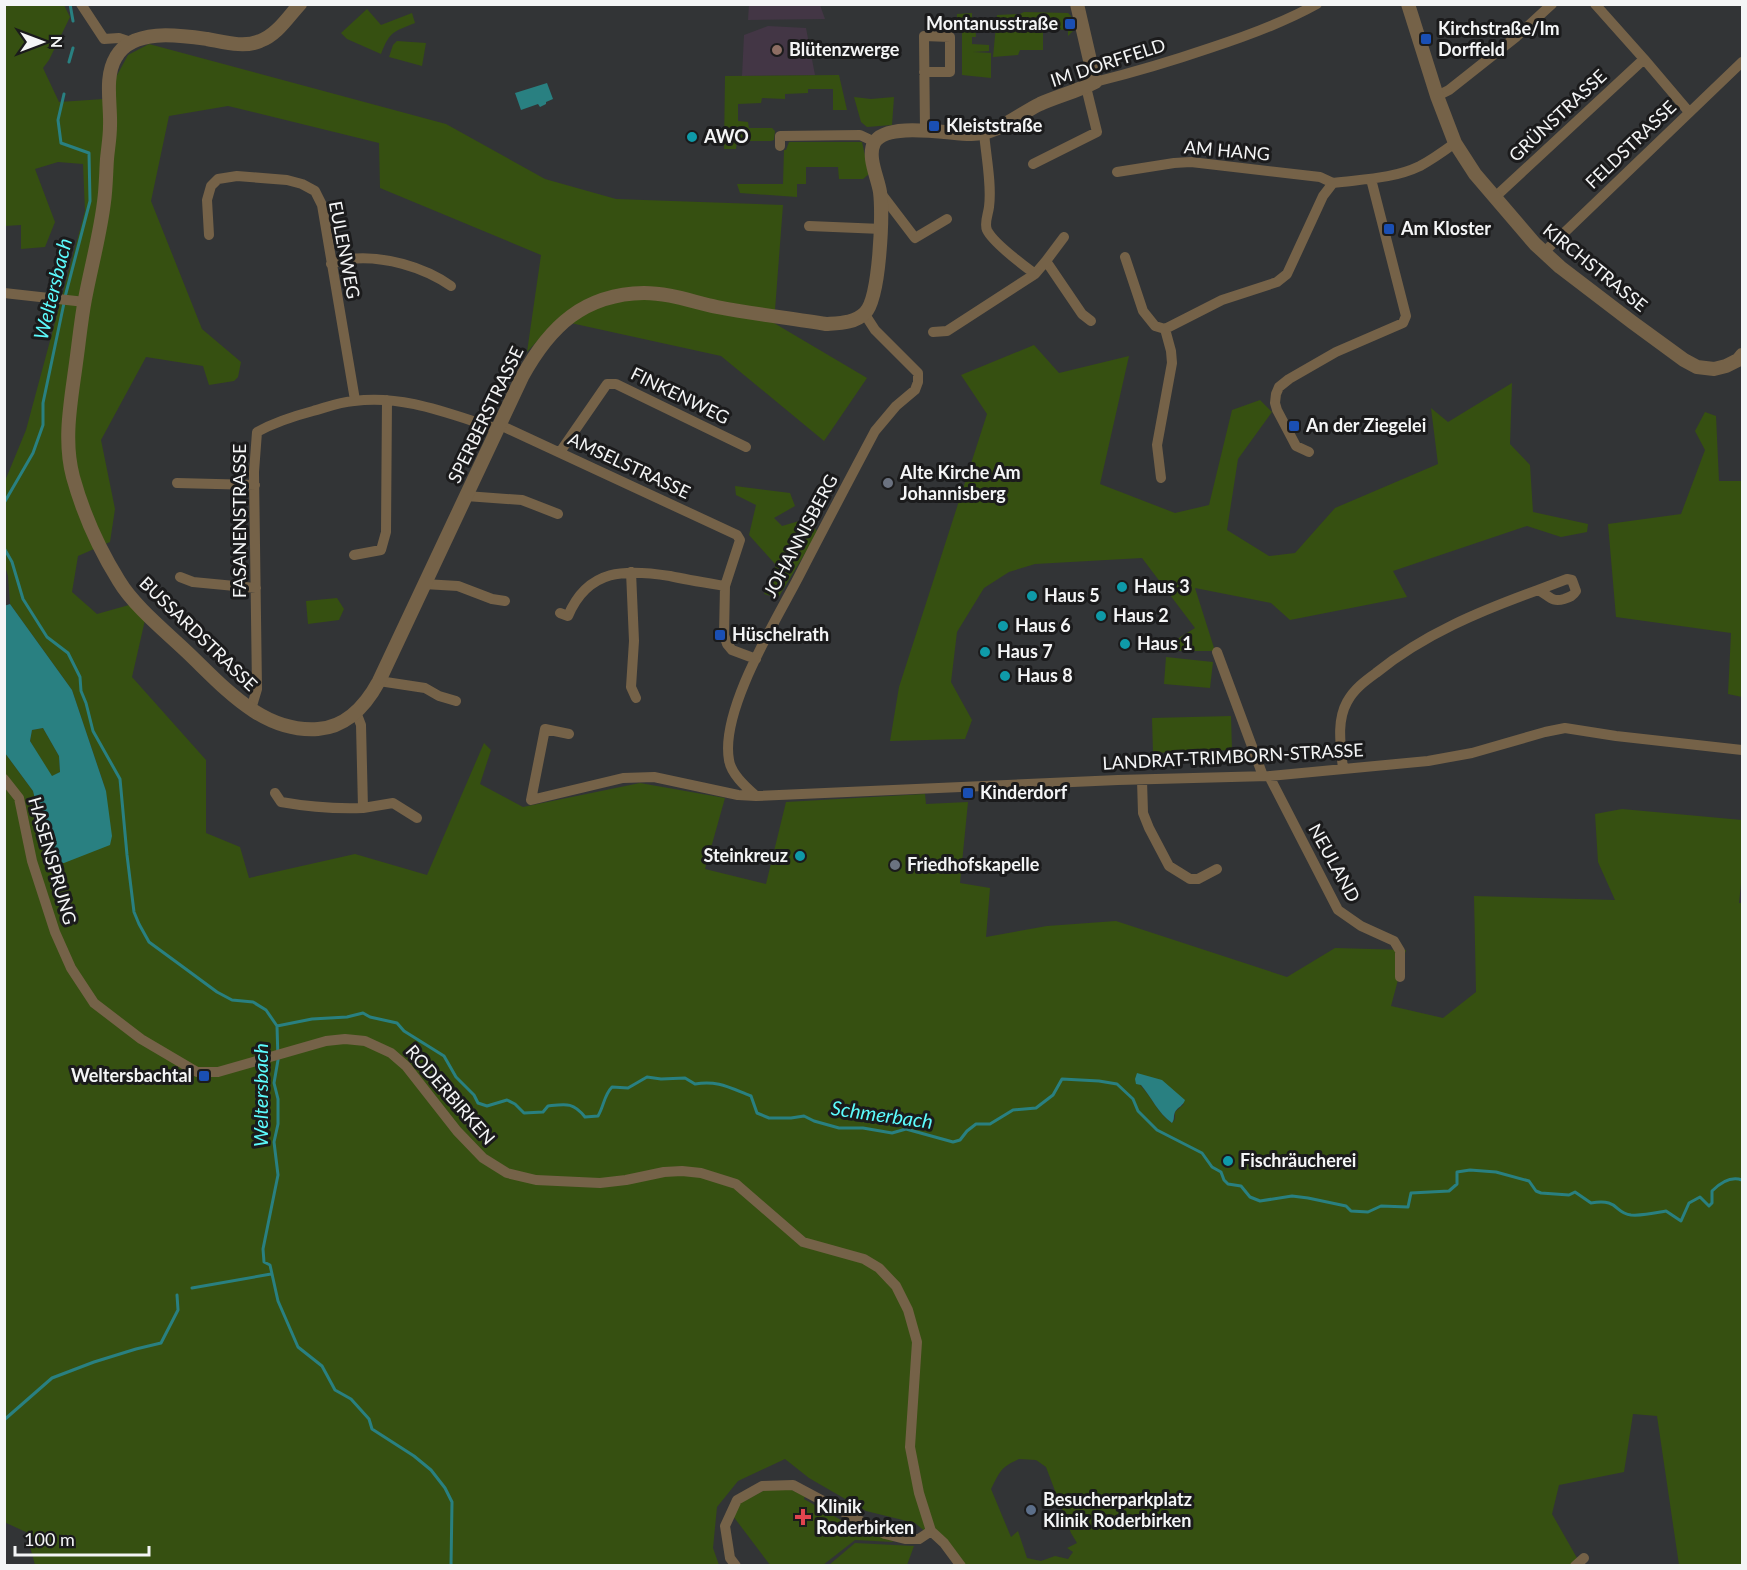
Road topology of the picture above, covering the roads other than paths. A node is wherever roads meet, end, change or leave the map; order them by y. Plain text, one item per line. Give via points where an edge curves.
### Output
1 (81, 4) edge
2 (300, 4) edge
3 (1077, 4) edge
4 (1317, 4) edge
5 (1408, 4) edge
6 (1552, 4) edge
7 (1595, 4) edge
8 (1297, 9) edge
9 (131, 42) junction
10 (1644, 58) junction
11 (1743, 62) edge
12 (924, 72) dead end
13 (1091, 85) junction
14 (1437, 96) junction
15 (1689, 112) junction
16 (925, 131) junction
17 (984, 133) junction
18 (874, 142) junction
19 (1455, 143) junction
20 (780, 146) dead end
21 (1033, 164) dead end
22 (1117, 172) dead end
23 (1371, 179) junction
24 (1334, 183) junction
25 (880, 191) junction
26 (1494, 198) junction
27 (947, 219) dead end
28 (809, 226) dead end
29 (882, 229) junction
30 (209, 235) dead end
31 (1064, 237) dead end
32 (1543, 253) junction
33 (1125, 257) dead end
34 (1046, 261) junction
35 (331, 264) junction
36 (1035, 274) junction
37 (452, 286) dead end
38 (4, 293) edge
39 (78, 301) junction
40 (864, 314) junction
41 (1091, 321) dead end
42 (1165, 329) junction
43 (933, 332) dead end
44 (1743, 355) edge
45 (355, 400) junction
46 (387, 400) junction
47 (499, 427) junction
48 (746, 447) dead end
49 (560, 452) junction
50 (1309, 452) dead end
51 (1161, 478) dead end
52 (177, 483) dead end
53 (255, 485) junction
54 (466, 496) junction
55 (558, 514) dead end
56 (354, 555) dead end
57 (631, 572) junction
58 (180, 577) dead end
59 (424, 584) junction
60 (725, 586) junction
61 (256, 588) junction
62 (1538, 590) dead end
63 (505, 601) dead end
64 (560, 613) dead end
65 (1217, 652) dead end
66 (756, 659) junction
67 (379, 681) junction
68 (636, 698) dead end
69 (456, 700) dead end
70 (251, 709) junction
71 (356, 712) junction
72 (324, 728) joint
73 (569, 734) dead end
74 (1743, 750) edge
75 (1343, 769) junction
76 (1266, 776) junction
77 (4, 779) edge
78 (1142, 780) junction
79 (275, 793) dead end
80 (756, 796) junction
81 (363, 808) junction
82 (417, 818) dead end
83 (1217, 870) dead end
84 (1400, 976) dead end
85 (197, 1072) joint
86 (930, 1531) junction
87 (1584, 1558) dead end
88 (736, 1566) edge
89 (962, 1566) edge
90 (1575, 1566) edge

1 - 9 street via 104,39
2 - 9 street via 275,32 256,43 162,36
3 - 13 street
4 - 8 street, IM DORFFELD
5 - 14 street, KIRCHSTRASSE
6 - 14 street via 1491,57
7 - 10 street
8 - 13 street, IM DORFFELD via 1245,36
9 - 39 street, BUSSARDSTRASSE via 122,48 111,67 104,204
10 - 15 street
10 - 26 street, GRÜNSTRASSE
11 - 15 street, FELDSTRASSE
12 - 16 street
13 - 17 street, IM DORFFELD via 1031,108
13 - 21 street via 1097,132
14 - 19 street, KIRCHSTRASSE
15 - 32 street, FELDSTRASSE
16 - 17 street, IM DORFFELD
16 - 18 street, IM DORFFELD via 891,132
17 - 36 street via 989,194 987,229 992,238
18 - 20 street via 860,135 780,136
18 - 25 street via 872,157
19 - 23 street via 1419,166
19 - 26 street, KIRCHSTRASSE
22 - 24 street, AM HANG via 1191,162 1320,177
23 - 24 street
23 - 50 street via 1406,316 1403,323 1345,348 1279,387 1277,410 1296,446
24 - 42 street via 1323,196 1287,274 1277,282 1222,300
25 - 27 street via 915,238
25 - 29 street
26 - 32 street, KIRCHSTRASSE
28 - 29 street
29 - 40 street via 873,294
30 - 35 street, EULENWEG via 207,200 218,179 237,176 286,180 315,191 322,205
31 - 34 street
32 - 44 street, KIRCHSTRASSE via 1697,367 1726,366
33 - 42 street via 1143,311 1155,326
34 - 36 street
34 - 41 street
35 - 37 street via 348,259 405,265 437,276
35 - 45 street, EULENWEG
36 - 43 street via 947,331
38 - 39 street
39 - 70 street, BUSSARDSTRASSE via 68,446 88,521 120,584 150,618
40 - 47 street, SPERBERSTRASSE via 844,323 826,324 645,293 614,296 579,309 551,333 526,370
40 - 66 street, JOHANNISBERG via 918,374 918,382 915,390 875,431
42 - 51 street via 1172,363 1157,445
45 - 46 street, FASANENSTRASSE
45 - 53 street, FASANENSTRASSE via 288,418 257,432
46 - 47 street, FASANENSTRASSE via 426,406
46 - 56 street via 386,532 381,550
47 - 49 street, AMSELSTRASSE
47 - 54 street, SPERBERSTRASSE
48 - 49 street, FINKENWEG via 616,384 607,384
49 - 60 street, AMSELSTRASSE via 737,535 740,540
52 - 53 street
53 - 61 street, FASANENSTRASSE
54 - 55 street via 522,500
54 - 59 street, SPERBERSTRASSE
57 - 60 street
57 - 64 street via 616,573 588,586 568,616
57 - 68 street via 631,687
58 - 61 street via 193,582
59 - 63 street via 458,586
59 - 67 street, SPERBERSTRASSE
60 - 66 street via 727,644 732,650
61 - 70 street, FASANENSTRASSE via 256,689
62 - 75 street via 1461,620 1398,655 1356,688 1341,718
65 - 76 street, NEULAND
66 - 80 street, JOHANNISBERG via 735,710 729,740 731,768
67 - 69 street via 425,688
67 - 71 street, SPERBERSTRASSE
70 - 72 street, BUSSARDSTRASSE via 282,726
71 - 72 street, SPERBERSTRASSE
71 - 81 street via 361,725
73 - 80 street, LANDRAT-TRIMBORN-STRASSE via 545,729 531,800 623,778 654,777
74 - 75 street, LANDRAT-TRIMBORN-STRASSE via 1564,728 1472,753
75 - 76 street, LANDRAT-TRIMBORN-STRASSE
76 - 78 street, LANDRAT-TRIMBORN-STRASSE
76 - 84 street, NEULAND via 1338,910 1394,941 1400,951
77 - 85 street, HASENSPRUNG via 19,798 32,861 55,932 71,968 94,1003 141,1039
78 - 80 street, LANDRAT-TRIMBORN-STRASSE
78 - 83 street via 1143,813 1168,866 1190,879
79 - 81 street via 281,802 333,809
81 - 82 street via 393,803
85 - 86 street, RODERBIRKEN via 218,1072 326,1041 365,1041 391,1053 406,1066 457,1131 483,1158 507,1173 536,1180 592,1183 664,1172 701,1173 736,1184 803,1242 864,1259 879,1268 896,1286 917,1342 910,1447
86 - 88 street via 919,1539 905,1539 876,1529 793,1485 762,1486 737,1500 725,1526 730,1558
86 - 89 street, RODERBIRKEN
87 - 90 street

